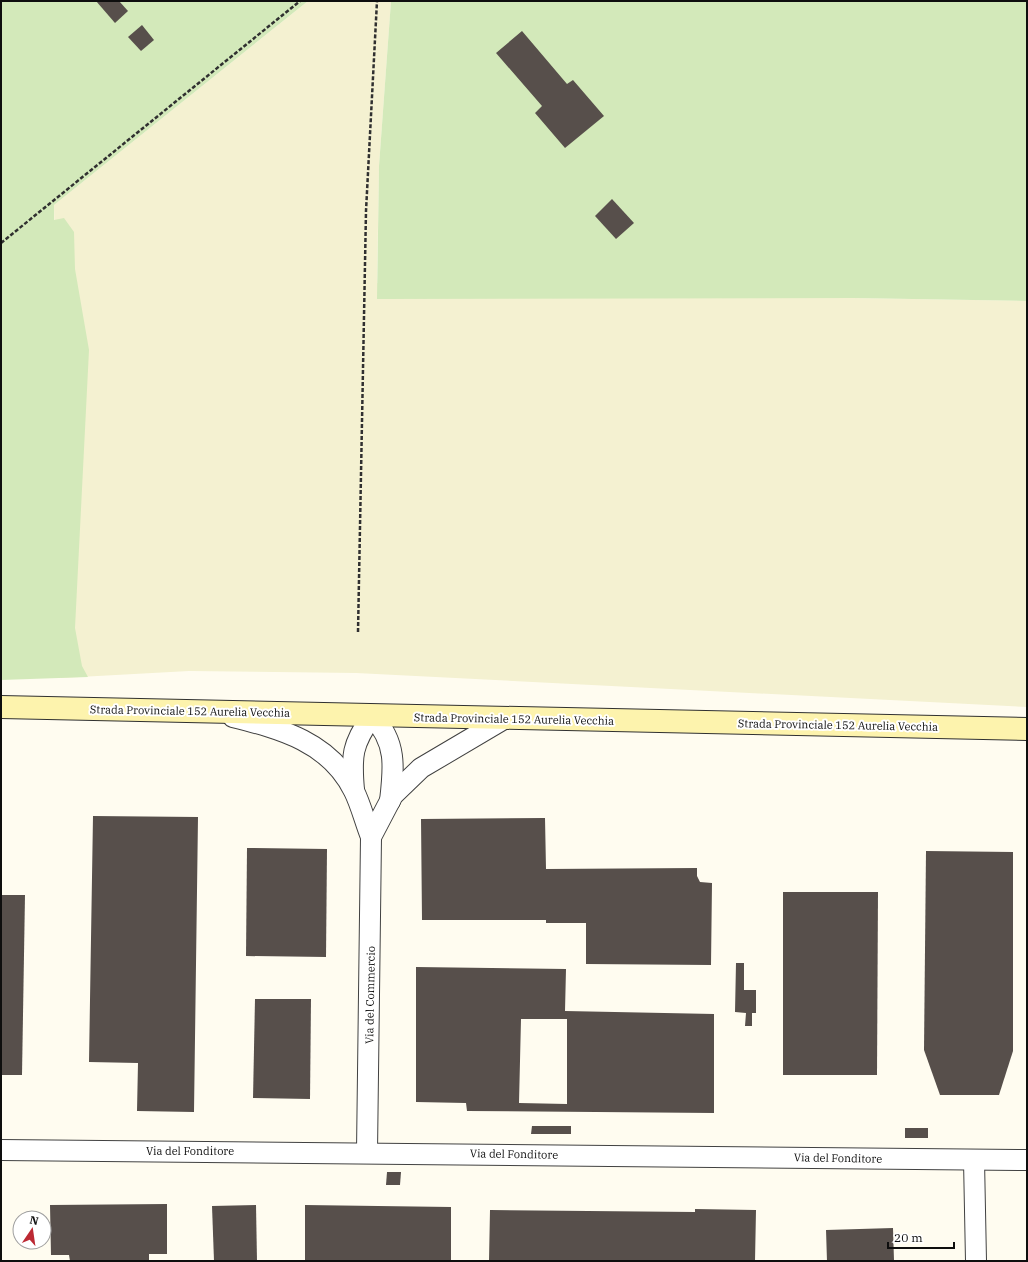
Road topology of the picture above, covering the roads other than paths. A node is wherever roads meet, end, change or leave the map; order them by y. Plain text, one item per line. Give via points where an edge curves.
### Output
1 (1, 707) edge
2 (209, 711) junction
3 (372, 716) junction
4 (504, 719) junction
5 (1027, 729) edge
6 (354, 790) junction
7 (390, 801) junction
8 (371, 837) junction
9 (1, 1150) edge
10 (367, 1152) junction
11 (974, 1160) junction
12 (1027, 1160) edge
13 (976, 1261) edge

1 - 2 main road, Strada Provinciale 152 Aurelia Vecchia
2 - 3 main road, Strada Provinciale 152 Aurelia Vecchia
2 - 6 street, Via del Commercio via 275,727 316,747 334,762
3 - 4 main road, Strada Provinciale 152 Aurelia Vecchia
3 - 6 street, Via del Commercio via 356,740 352,763
3 - 7 street, Via del Commercio via 384,728 388,740 393,765
4 - 5 main road, Strada Provinciale 152 Aurelia Vecchia
4 - 7 street, Via del Commercio via 421,768
6 - 8 street, Via del Commercio
7 - 8 street, Via del Commercio
8 - 10 street, Via del Commercio
9 - 10 street, Via del Fonditore
10 - 11 street, Via del Fonditore
11 - 12 street, Via del Fonditore
11 - 13 street

